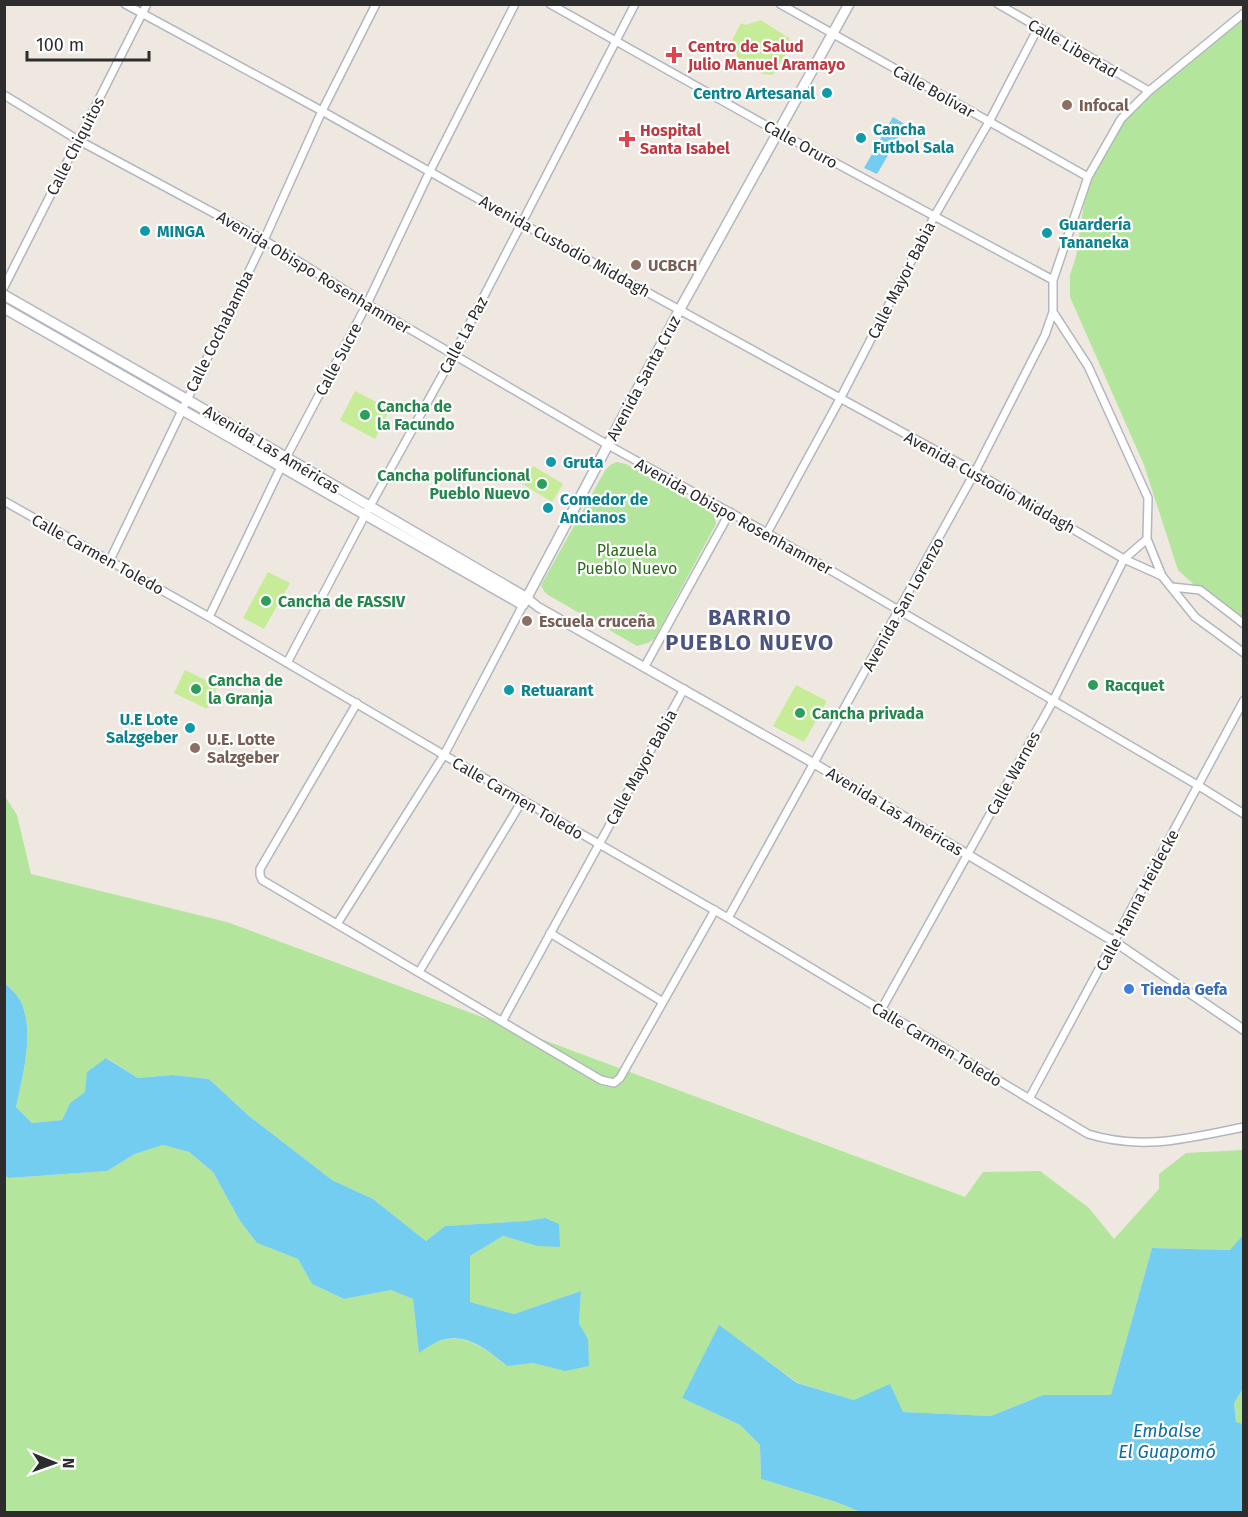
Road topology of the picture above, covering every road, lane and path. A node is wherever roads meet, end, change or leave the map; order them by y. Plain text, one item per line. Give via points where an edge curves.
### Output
1 (125, 4) edge
2 (147, 4) edge
3 (376, 4) edge
4 (515, 4) edge
5 (550, 4) edge
6 (635, 4) edge
7 (780, 4) edge
8 (849, 4) edge
9 (998, 4) edge
10 (1244, 14) edge
11 (142, 15) junction
12 (1038, 28) junction
13 (832, 34) junction
14 (616, 41) junction
15 (1149, 90) junction
16 (4, 95) edge
17 (322, 111) junction
18 (989, 122) junction
19 (778, 132) junction
20 (78, 140) junction
21 (430, 171) junction
22 (1088, 177) junction
23 (934, 217) junction
24 (521, 223) junction
25 (264, 240) junction
26 (1053, 280) junction
27 (4, 287) edge
28 (4, 295) edge
29 (367, 304) junction
30 (4, 308) edge
31 (680, 309) junction
32 (1053, 312) junction
33 (454, 354) junction
34 (186, 399) junction
35 (840, 399) junction
36 (181, 409) junction
37 (608, 445) junction
38 (284, 463) junction
39 (975, 472) junction
40 (4, 501) edge
41 (367, 511) junction
42 (730, 512) junction
43 (768, 533) junction
44 (1147, 539) junction
45 (1124, 559) junction
46 (110, 560) junction
47 (1162, 576) junction
48 (1172, 587) junction
49 (525, 602) junction
50 (900, 610) junction
51 (209, 617) junction
52 (1244, 624) edge
53 (1244, 653) edge
54 (287, 663) junction
55 (645, 666) junction
56 (684, 689) junction
57 (1244, 700) edge
58 (1053, 701) junction
59 (357, 703) junction
60 (444, 755) junction
61 (815, 764) junction
62 (1199, 786) junction
63 (522, 801) junction
64 (1244, 814) edge
65 (599, 845) junction
66 (968, 855) junction
67 (715, 910) junction
68 (728, 918) junction
69 (337, 924) junction
70 (550, 933) junction
71 (1115, 942) junction
72 (420, 972) junction
73 (663, 1002) junction
74 (881, 1010) junction
75 (503, 1020) junction
76 (1244, 1030) edge
77 (1029, 1099) junction
78 (1244, 1127) edge

1 - 11 street, Avenida Custodio Middagh
2 - 11 street, Calle Chiquitos
3 - 17 street, Calle Cochabamba
4 - 21 street, Calle Sucre
5 - 14 street, Calle Oruro
6 - 14 street, Calle La Paz
7 - 13 street, Calle Bolívar
8 - 13 main road, Avenida Santa Cruz
9 - 12 street, Calle Libertad
10 - 15 street, Avenida San Lorenzo
11 - 17 street, Avenida Custodio Middagh
11 - 20 street, Calle Chiquitos
12 - 15 street, Calle Libertad
12 - 18 street, Calle Mayor Babia
13 - 18 street, Calle Bolívar
13 - 19 main road, Avenida Santa Cruz
14 - 19 street, Calle Oruro
14 - 24 street, Calle La Paz
15 - 22 street, Avenida San Lorenzo via 1121,119
16 - 20 street, Avenida Obispo Rosenhammer
17 - 21 street, Avenida Custodio Middagh
17 - 25 street, Calle Cochabamba
18 - 22 street, Calle Bolívar
18 - 23 street, Calle Mayor Babia
19 - 23 street, Calle Oruro
19 - 31 main road, Avenida Santa Cruz
20 - 25 street, Avenida Obispo Rosenhammer
20 - 27 street, Calle Chiquitos
21 - 24 street, Avenida Custodio Middagh
21 - 29 street, Calle Sucre
22 - 26 street, Avenida San Lorenzo
23 - 26 street, Calle Oruro
23 - 35 street, Calle Mayor Babia
24 - 31 street, Avenida Custodio Middagh
24 - 33 street, Calle La Paz
25 - 29 street, Avenida Obispo Rosenhammer
25 - 34 street, Calle Cochabamba
26 - 32 street, Avenida San Lorenzo
28 - 34 main road, Avenida Las Américas
29 - 33 street, Avenida Obispo Rosenhammer
29 - 38 street, Calle Sucre
30 - 36 main road, Avenida Las Américas
31 - 35 street, Avenida Custodio Middagh
31 - 37 main road, Avenida Santa Cruz
32 - 39 street, Avenida San Lorenzo
32 - 44 street via 1088,366 1148,498
33 - 37 street, Avenida Obispo Rosenhammer
33 - 41 street, Calle La Paz
34 - 36 street, Calle Cochabamba
34 - 38 main road, Avenida Las Américas
35 - 39 street, Avenida Custodio Middagh
35 - 43 street, Calle Mayor Babia
36 - 38 main road, Avenida Las Américas
36 - 46 street, Calle Cochabamba
37 - 42 street, Avenida Obispo Rosenhammer
37 - 49 main road, Avenida Santa Cruz
38 - 41 main road, Avenida Las Américas
38 - 51 street, Calle Sucre
39 - 45 street, Avenida Custodio Middagh
39 - 50 street, Avenida San Lorenzo
40 - 46 street, Calle Carmen Toledo
41 - 49 main road, Avenida Las Américas
41 - 54 street, Calle La Paz
42 - 43 street, Avenida Obispo Rosenhammer
42 - 55 street
43 - 50 street, Avenida Obispo Rosenhammer
44 - 45 street, Calle Warnes
44 - 47 street
45 - 47 street, Avenida Custodio Middagh
45 - 58 street, Calle Warnes
46 - 51 street, Calle Carmen Toledo
47 - 48 street
48 - 52 street via 1200,590
48 - 53 street via 1195,617
49 - 55 street, Avenida Las Américas
49 - 60 street, Avenida Santa Cruz
50 - 58 street, Avenida Obispo Rosenhammer
50 - 61 street, Avenida San Lorenzo
51 - 54 street, Calle Carmen Toledo
54 - 59 street, Calle Carmen Toledo
55 - 56 street, Avenida Las Américas
56 - 61 street, Avenida Las Américas
56 - 65 street, Calle Mayor Babia
57 - 62 street, Calle Hanna Heidecke
58 - 62 street, Avenida Obispo Rosenhammer
58 - 66 street, Calle Warnes
59 - 60 street, Calle Carmen Toledo
59 - 69 street via 260,869 262,880
60 - 63 street, Calle Carmen Toledo
60 - 69 street, Avenida Santa Cruz
61 - 66 street, Avenida Las Américas
61 - 68 street, Avenida San Lorenzo
62 - 64 street, Avenida Obispo Rosenhammer
62 - 71 street, Calle Hanna Heidecke
63 - 65 street, Calle Carmen Toledo
63 - 72 street
65 - 67 street, Calle Carmen Toledo
65 - 70 street, Calle Mayor Babia
66 - 71 street, Avenida Las Américas
66 - 74 street, Calle Warnes
67 - 68 street, Calle Carmen Toledo
67 - 73 street
68 - 74 street, Calle Carmen Toledo
69 - 72 street
70 - 73 street
70 - 75 street, Calle Mayor Babia
71 - 76 street, Avenida Las Américas
71 - 77 street, Calle Hanna Heidecke
72 - 75 street
73 - 75 street via 614,1083 601,1080
74 - 77 street, Calle Carmen Toledo
77 - 78 street, Calle Carmen Toledo via 1088,1134 1107,1140 1167,1142

